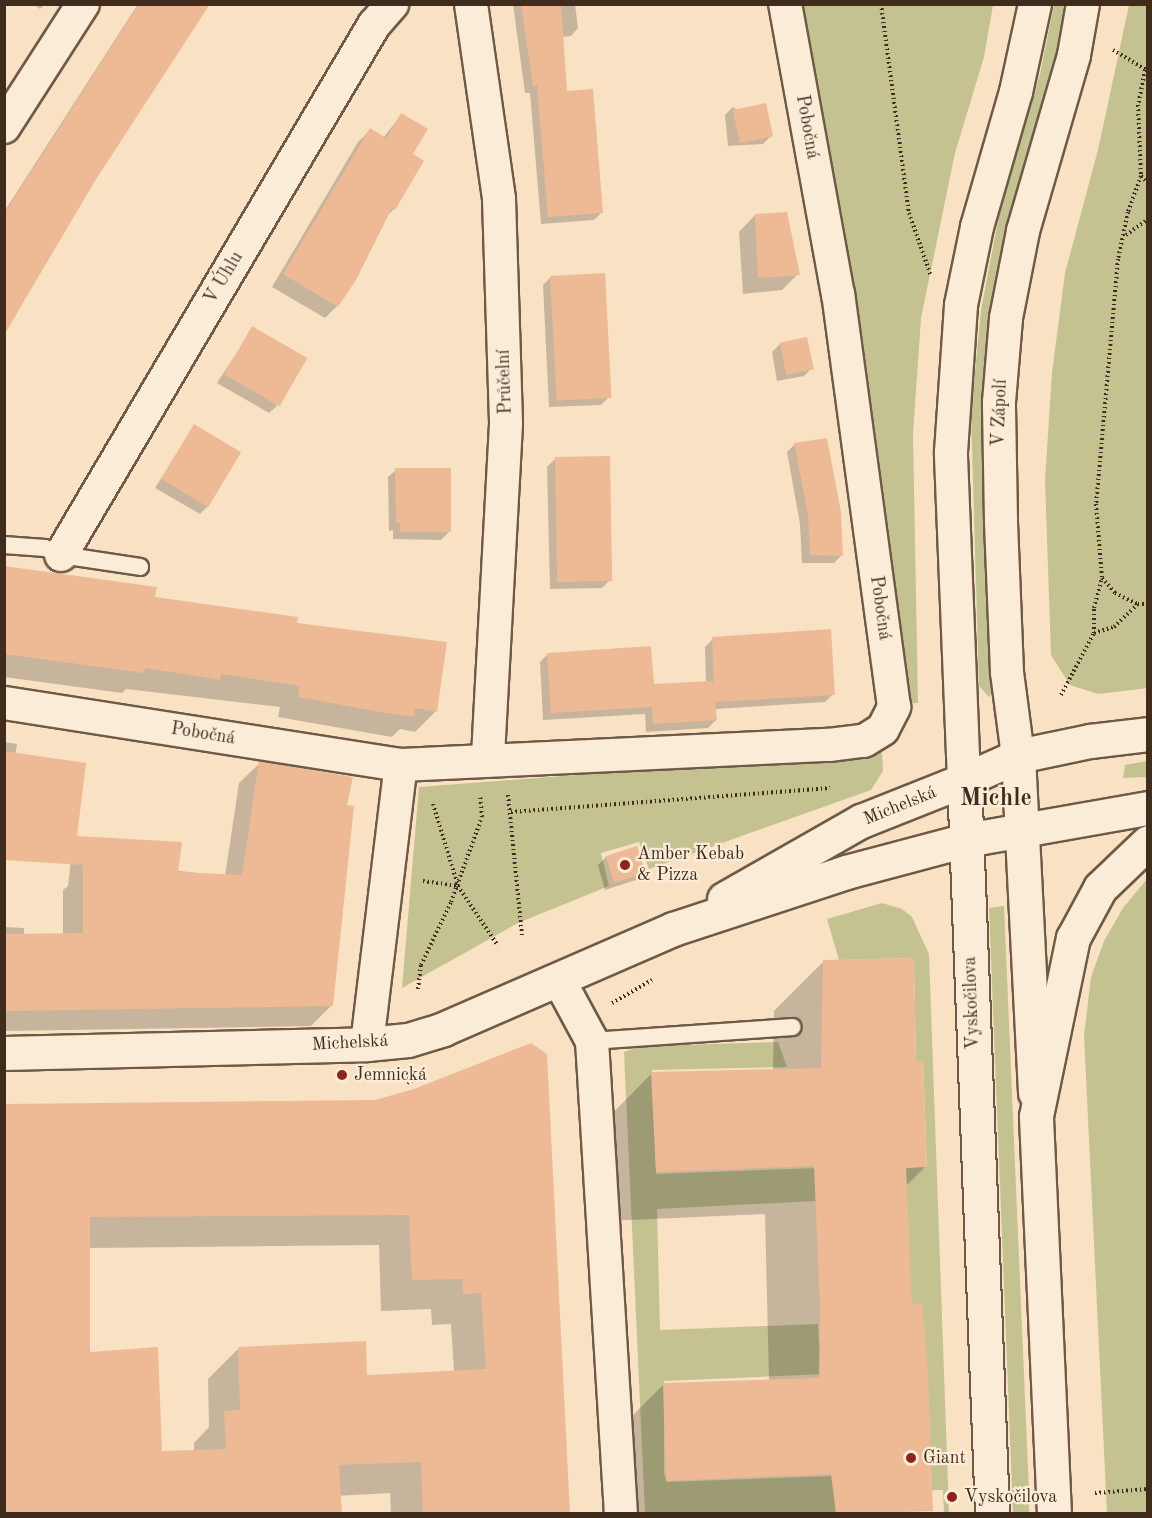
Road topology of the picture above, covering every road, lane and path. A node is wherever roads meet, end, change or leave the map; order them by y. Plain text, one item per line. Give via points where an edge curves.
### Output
1 (83, 4) edge
2 (392, 4) edge
3 (471, 4) edge
4 (785, 4) edge
5 (881, 4) edge
6 (1035, 4) edge
7 (1083, 4) edge
8 (1113, 50) dead end
9 (1146, 69) edge
10 (4, 127) edge
11 (1141, 176) junction
12 (1148, 183) edge
13 (1148, 219) edge
14 (1126, 236) junction
15 (935, 285) dead end
16 (4, 545) edge
17 (61, 555) junction
18 (140, 567) dead end
19 (1102, 578) junction
20 (1138, 604) junction
21 (1148, 604) edge
22 (1094, 633) junction
23 (1061, 695) dead end
24 (4, 703) edge
25 (1148, 734) edge
26 (1018, 756) junction
27 (483, 761) junction
28 (401, 765) junction
29 (964, 780) junction
30 (830, 788) dead end
31 (508, 790) dead end
32 (1148, 808) edge
33 (511, 812) junction
34 (1024, 830) junction
35 (966, 840) junction
36 (1148, 842) edge
37 (458, 886) junction
38 (673, 929) junction
39 (522, 936) dead end
40 (498, 946) dead end
41 (662, 975) dead end
42 (560, 980) junction
43 (418, 989) dead end
44 (794, 1028) dead end
45 (587, 1030) junction
46 (368, 1044) junction
47 (4, 1053) edge
48 (429, 1074) dead end
49 (406, 1083) dead end
50 (1036, 1116) junction
51 (1148, 1489) edge
52 (1095, 1493) dead end
53 (621, 1514) edge
54 (992, 1514) edge
55 (1054, 1514) edge

1 - 10 street
2 - 17 street, V Úhlu via 368,34
3 - 27 street, Průčelní via 499,199 506,424
4 - 27 street, Pobočná via 838,295 894,707 883,729 864,741
5 - 15 path via 909,213
6 - 29 street via 1016,92 990,172 967,271 953,396 952,506
7 - 26 street, V Zápolí via 1074,55 1023,231 1006,318 999,402 1001,521 1007,672
8 - 9 path
9 - 11 path via 1138,105
11 - 12 path
11 - 14 path via 1128,212
13 - 14 path
14 - 19 path via 1118,259 1098,447 1096,528
16 - 17 lane via 45,549
17 - 18 lane
19 - 20 path via 1115,593
19 - 22 path via 1094,608
20 - 21 path
20 - 22 path via 1114,627
22 - 23 path
24 - 28 street, Pobočná
25 - 26 street, Michelská
26 - 29 street, Michelská
26 - 34 street, V Zápolí
27 - 28 street, Pobočná
27 - 37 path via 482,817
28 - 37 path via 435,807
28 - 46 street
29 - 35 street, Vyskočilova
29 - 38 street, Michelská via 861,821 814,845
30 - 33 path
31 - 33 path
32 - 34 street, Michelská
33 - 39 path
34 - 35 street, Michelská
34 - 50 street
35 - 38 street, Michelská via 846,872
35 - 54 street, Vyskočilova
36 - 50 street via 1100,888 1074,938
37 - 40 path
37 - 43 path via 421,965
38 - 42 street, Michelská
41 - 45 path
42 - 45 street
42 - 46 street, Michelská via 443,1029 408,1040
44 - 45 lane
45 - 53 street
46 - 47 street, Michelská
48 - 49 path
50 - 55 street
51 - 52 path

